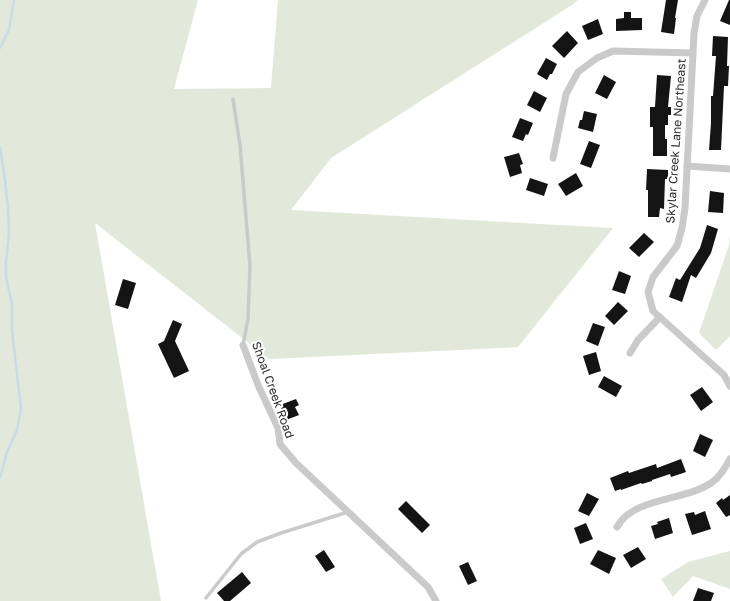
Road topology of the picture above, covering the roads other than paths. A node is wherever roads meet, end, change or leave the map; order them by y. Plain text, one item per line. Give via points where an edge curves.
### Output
1 (705, 0) edge
2 (693, 53) junction
3 (233, 99) dead end
4 (553, 158) dead end
5 (687, 166) junction
6 (730, 169) edge
7 (660, 317) junction
8 (243, 345) joint
9 (630, 353) dead end
10 (730, 386) edge
11 (730, 459) edge
12 (348, 512) junction
13 (617, 527) dead end
14 (206, 598) dead end
15 (436, 601) edge

1 - 2 street, Skylar Creek Lane Northeast via 697,16
2 - 4 street via 613,51 597,58 578,72 566,94
2 - 5 street, Skylar Creek Lane Northeast
3 - 8 lane, Shoal Creek Road via 240,145 250,266 248,319
5 - 6 street
5 - 7 street, Skylar Creek Lane Northeast via 685,208 677,246 653,277 648,292 653,311
7 - 9 street via 638,340
7 - 10 street, Skylar Creek Lane Northeast via 724,375
8 - 12 street, Shoal Creek Road via 278,428 280,444 296,463
11 - 13 street via 719,477 711,483 700,489 646,505 629,514
12 - 14 lane via 257,542 241,554
12 - 15 street, Shoal Creek Road via 428,587

